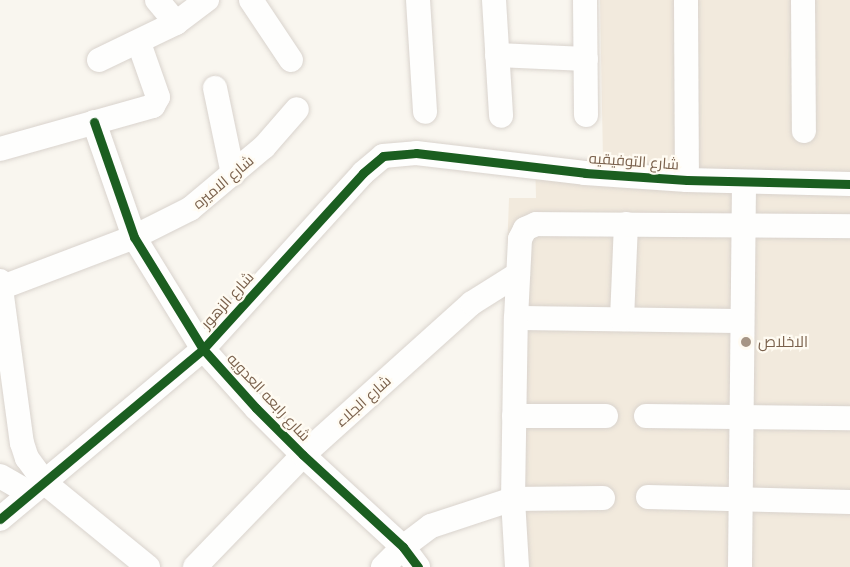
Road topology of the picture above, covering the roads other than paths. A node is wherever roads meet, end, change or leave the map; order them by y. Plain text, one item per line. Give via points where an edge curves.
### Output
1 (157, 0) edge
2 (207, 0) edge
3 (251, 0) edge
4 (418, 0) edge
5 (494, 0) edge
6 (585, 0) edge
7 (686, 0) edge
8 (803, 0) edge
9 (176, 23) junction
10 (139, 43) junction
11 (497, 55) junction
12 (586, 59) junction
13 (99, 60) dead end
14 (291, 60) dead end
15 (215, 88) dead end
16 (297, 109) dead end
17 (425, 112) dead end
18 (586, 115) dead end
19 (501, 116) dead end
20 (94, 122) junction
21 (804, 131) dead end
22 (0, 149) edge
23 (416, 153) joint
24 (233, 174) junction
25 (687, 180) junction
26 (744, 182) junction
27 (850, 184) edge
28 (626, 224) junction
29 (742, 225) junction
30 (850, 226) edge
31 (134, 237) junction
32 (518, 274) junction
33 (0, 286) edge
34 (516, 318) junction
35 (622, 320) junction
36 (742, 321) junction
37 (203, 349) junction
38 (514, 416) junction
39 (606, 416) dead end
40 (646, 416) dead end
41 (741, 417) junction
42 (850, 418) edge
43 (303, 455) junction
44 (0, 476) edge
45 (37, 488) junction
46 (648, 497) dead end
47 (603, 498) dead end
48 (513, 499) junction
49 (740, 501) junction
50 (850, 502) edge
51 (0, 519) edge
52 (403, 547) junction
53 (148, 567) edge
54 (195, 567) edge
55 (383, 567) edge
56 (418, 567) edge
57 (517, 567) edge
58 (740, 567) edge

1 - 9 street
2 - 9 street
3 - 14 street
4 - 17 street
5 - 11 street
6 - 12 street
7 - 25 street
8 - 21 street
9 - 10 street
10 - 13 street
10 - 20 street via 158,97 156,104
11 - 12 street
11 - 19 street
12 - 18 street
15 - 24 street
16 - 24 street, شارع الاميره via 264,147
20 - 22 street
20 - 31 street, شارع رابعه العدويه
23 - 25 street, شارع التوفيقيه via 585,173
23 - 37 street, شارع الزهور via 383,156 363,173
24 - 31 street, شارع الاميره via 190,210
25 - 26 street, شارع التوفيقيه
26 - 27 street, شارع التوفيقيه
26 - 29 street
28 - 29 street
28 - 32 street via 536,224 525,229 519,239
28 - 35 street
29 - 30 street
29 - 36 street
31 - 33 street, شارع الاميره
31 - 37 street, شارع رابعه العدويه
32 - 34 street
32 - 43 street, شارع الجلاء via 472,303
33 - 45 street via 22,443
34 - 35 street
34 - 38 street
35 - 36 street
36 - 41 street
37 - 43 street, شارع رابعه العدويه
37 - 45 street, شارع الزهور
38 - 39 street
38 - 48 street
40 - 41 street
41 - 42 street
41 - 49 street
43 - 52 street, شارع رابعه العدويه
43 - 54 street, شارع الجلاء
44 - 45 street
45 - 51 street, شارع الزهور
45 - 53 street
46 - 49 street
47 - 48 street
48 - 52 street via 431,526
48 - 57 street
49 - 50 street
49 - 58 street
52 - 55 street
52 - 56 street, شارع رابعه العدويه

